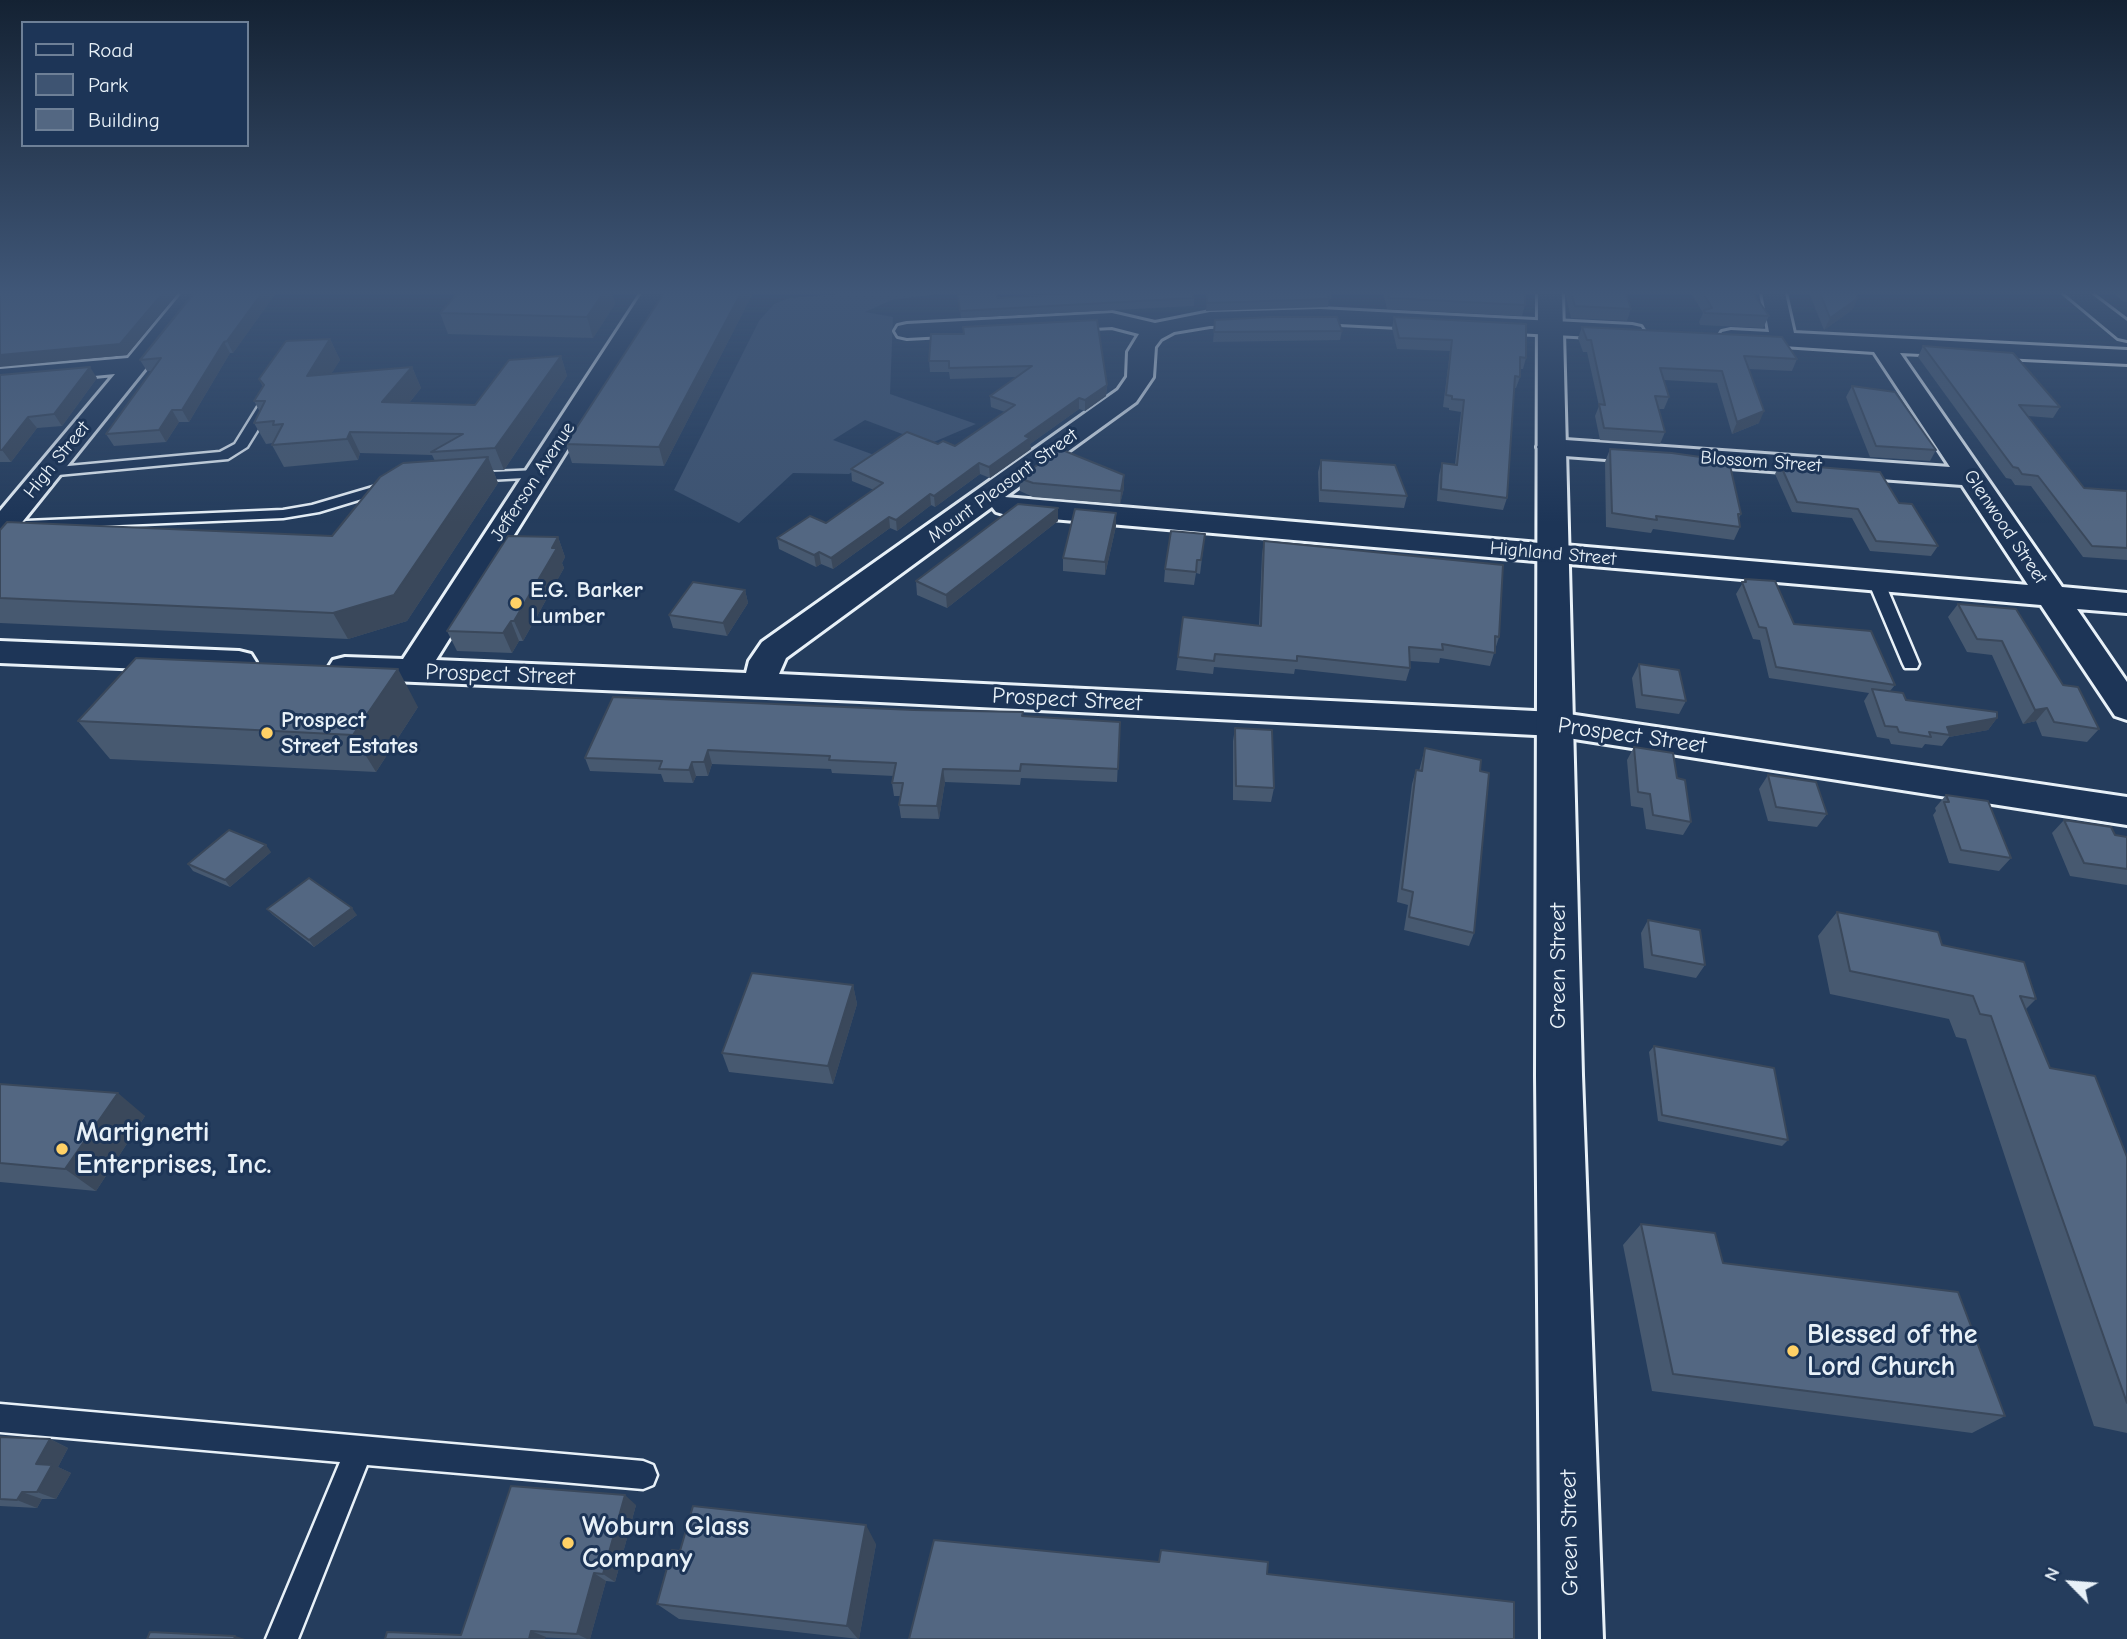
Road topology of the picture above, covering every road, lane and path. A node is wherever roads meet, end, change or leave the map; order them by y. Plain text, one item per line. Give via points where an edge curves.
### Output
1 (85, 369) edge
2 (131, 369) edge
3 (605, 369) edge
4 (1140, 369) edge
5 (1550, 369) edge
6 (1899, 369) edge
7 (0, 377) edge
8 (266, 405) edge
9 (1551, 447) junction
10 (47, 472) junction
11 (538, 474) junction
12 (1971, 477) junction
13 (449, 478) edge
14 (404, 483) edge
15 (979, 503) junction
16 (2, 528) edge
17 (1553, 554) junction
18 (1876, 581) junction
19 (2052, 596) junction
20 (2127, 603) edge
21 (0, 652) edge
22 (275, 664) edge
23 (1911, 664) dead end
24 (316, 666) edge
25 (412, 671) junction
26 (759, 686) junction
27 (2127, 708) edge
28 (1555, 724) junction
29 (2127, 811) edge
30 (0, 1418) edge
31 (359, 1450) junction
32 (643, 1475) dead end
33 (282, 1639) edge
34 (1572, 1639) edge

1 - 7 street
2 - 10 street, High Street
3 - 11 street, Jefferson Avenue
4 - 15 street, Mount Pleasant Street via 1127,397
5 - 9 street, Green Street
6 - 12 street, Glenwood Street
8 - 10 lane via 240,447 217,458
9 - 12 street, Blossom Street
9 - 17 street, Green Street
10 - 16 street, High Street
11 - 13 lane
11 - 25 street, Jefferson Avenue
12 - 19 street, Glenwood Street
14 - 16 lane via 284,514
15 - 17 street, Highland Street
15 - 26 street, Mount Pleasant Street via 774,650
17 - 18 street, Highland Street
17 - 28 street, Green Street
18 - 19 street, Highland Street
18 - 23 lane
19 - 20 street, Highland Street
19 - 27 street, Glenwood Street
21 - 22 street
24 - 25 street, Prospect Street
25 - 26 street, Prospect Street
26 - 28 street, Prospect Street
28 - 29 street, Prospect Street
28 - 34 street, Green Street
30 - 31 lane
31 - 32 lane
31 - 33 lane

